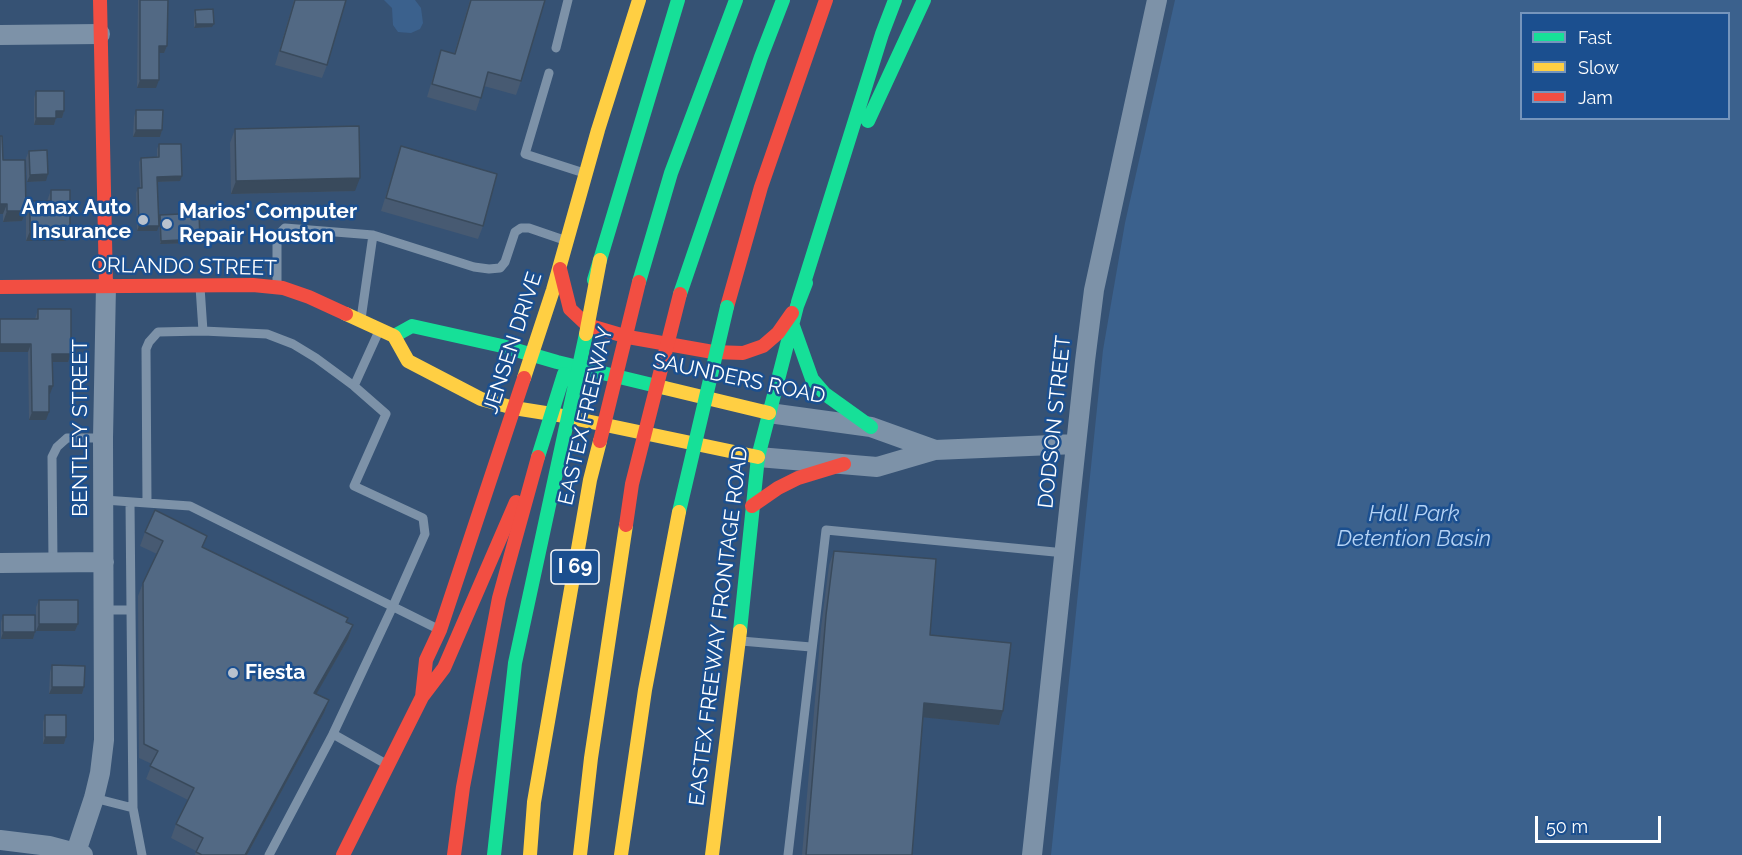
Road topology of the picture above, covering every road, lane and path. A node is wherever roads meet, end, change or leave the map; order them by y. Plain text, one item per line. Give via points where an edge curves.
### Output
1 (100, 0) edge
2 (568, 0) edge
3 (639, 0) edge
4 (678, 0) edge
5 (736, 0) edge
6 (783, 0) edge
7 (826, 0) edge
8 (895, 0) edge
9 (924, 0) edge
10 (1157, 0) edge
11 (100, 34) junction
12 (0, 35) edge
13 (556, 48) dead end
14 (549, 73) dead end
15 (586, 174) junction
16 (373, 235) junction
17 (567, 241) junction
18 (600, 260) junction
19 (560, 268) junction
20 (106, 286) junction
21 (200, 286) junction
22 (0, 287) edge
23 (277, 288) junction
24 (797, 304) junction
25 (361, 321) junction
26 (792, 323) junction
27 (380, 330) junction
28 (203, 331) junction
29 (394, 336) junction
30 (532, 355) junction
31 (354, 386) junction
32 (514, 408) junction
33 (769, 413) junction
34 (558, 415) junction
35 (871, 427) junction
36 (103, 438) junction
37 (1077, 444) junction
38 (935, 450) junction
39 (758, 457) junction
40 (844, 464) junction
41 (104, 500) junction
42 (130, 502) junction
43 (147, 503) junction
44 (752, 506) junction
45 (1065, 553) junction
46 (53, 562) junction
47 (104, 562) junction
48 (0, 563) edge
49 (393, 606) junction
50 (104, 610) junction
51 (131, 610) junction
52 (440, 630) junction
53 (739, 641) junction
54 (811, 647) junction
55 (422, 697) junction
56 (333, 734) junction
57 (388, 766) junction
58 (94, 798) junction
59 (133, 808) junction
60 (0, 840) edge
61 (79, 854) edge
62 (142, 855) edge
63 (269, 855) edge
64 (343, 855) edge
65 (454, 855) edge
66 (494, 855) edge
67 (530, 855) edge
68 (580, 855) edge
69 (621, 855) edge
70 (712, 855) edge
71 (788, 855) edge
72 (1032, 855) edge

1 - 11 main road, BENTLEY STREET
2 - 13 lane
3 - 15 main road, JENSEN DRIVE
4 - 18 main road, bridge
5 - 67 main road, EASTEX FREEWAY / I 69, bridge via 671,173 639,282 590,480 534,801
6 - 68 main road, I 69, bridge via 680,294 632,484
7 - 69 main road, bridge via 761,187 727,307 682,497 649,667
8 - 24 main road
9 - 24 main road, EASTEX FREEWAY FRONTAGE ROAD via 871,113
10 - 37 street, DODSON STREET via 1094,290
11 - 12 street
11 - 20 main road, BENTLEY STREET
14 - 15 lane via 525,154
15 - 17 main road, JENSEN DRIVE
16 - 17 lane via 489,269 500,268 505,262 515,232 521,228
16 - 23 lane via 285,228 277,236
16 - 25 lane
17 - 19 main road, JENSEN DRIVE
18 - 65 main road, bridge via 499,598
18 - 66 main road, bridge via 515,663
19 - 24 main road via 570,309 587,325 628,337 713,352 743,353 762,346 778,333
19 - 30 main road, JENSEN DRIVE
20 - 21 main road, ORLANDO STREET
20 - 22 main road, ORLANDO STREET
20 - 36 street, BENTLEY STREET
21 - 23 main road, ORLANDO STREET
21 - 28 lane
23 - 25 main road, ORLANDO STREET via 309,297
24 - 26 main road, EASTEX FREEWAY FRONTAGE ROAD
25 - 27 main road, ORLANDO STREET
26 - 33 main road, EASTEX FREEWAY FRONTAGE ROAD
26 - 35 main road via 812,379 825,394
27 - 29 main road, ORLANDO STREET
27 - 31 lane
28 - 31 lane via 267,334 293,344
28 - 43 lane via 158,332 146,349
29 - 30 main road via 412,326
29 - 32 main road via 408,361 481,399
30 - 32 main road, JENSEN DRIVE
30 - 33 main road, SAUNDERS ROAD
31 - 49 lane via 386,414 354,486 423,518 424,534
32 - 34 main road, SAUNDERS ROAD
32 - 52 main road, JENSEN DRIVE
33 - 35 street, SAUNDERS ROAD
33 - 39 main road, EASTEX FREEWAY FRONTAGE ROAD
34 - 39 main road, SAUNDERS ROAD
34 - 55 main road, JENSEN DRIVE via 533,459 444,668
35 - 38 street, SAUNDERS ROAD
36 - 41 street, BENTLEY STREET
36 - 46 lane via 67,438 52,457
37 - 38 street, SAUNDERS ROAD
37 - 45 street, DODSON STREET
38 - 40 street, SAUNDERS ROAD via 877,467
39 - 40 street, SAUNDERS ROAD
39 - 44 main road, EASTEX FREEWAY FRONTAGE ROAD
40 - 44 main road via 798,478
41 - 42 lane
41 - 47 street, BENTLEY STREET
42 - 43 lane
42 - 51 lane
43 - 49 lane via 190,506
44 - 53 main road, EASTEX FREEWAY FRONTAGE ROAD
45 - 54 lane via 826,530
45 - 72 street, DODSON STREET
46 - 47 street
46 - 48 street
47 - 50 street, BENTLEY STREET
49 - 52 lane
49 - 56 lane
50 - 51 lane
50 - 58 street, BENTLEY STREET via 104,740
51 - 59 lane
52 - 55 main road, JENSEN DRIVE via 426,660
53 - 54 lane
53 - 70 main road, EASTEX FREEWAY FRONTAGE ROAD
54 - 71 lane
55 - 57 main road, JENSEN DRIVE
56 - 57 lane
56 - 63 lane
57 - 64 main road, JENSEN DRIVE
58 - 59 lane
58 - 61 street, BENTLEY STREET
59 - 62 lane
60 - 61 street via 40,844

